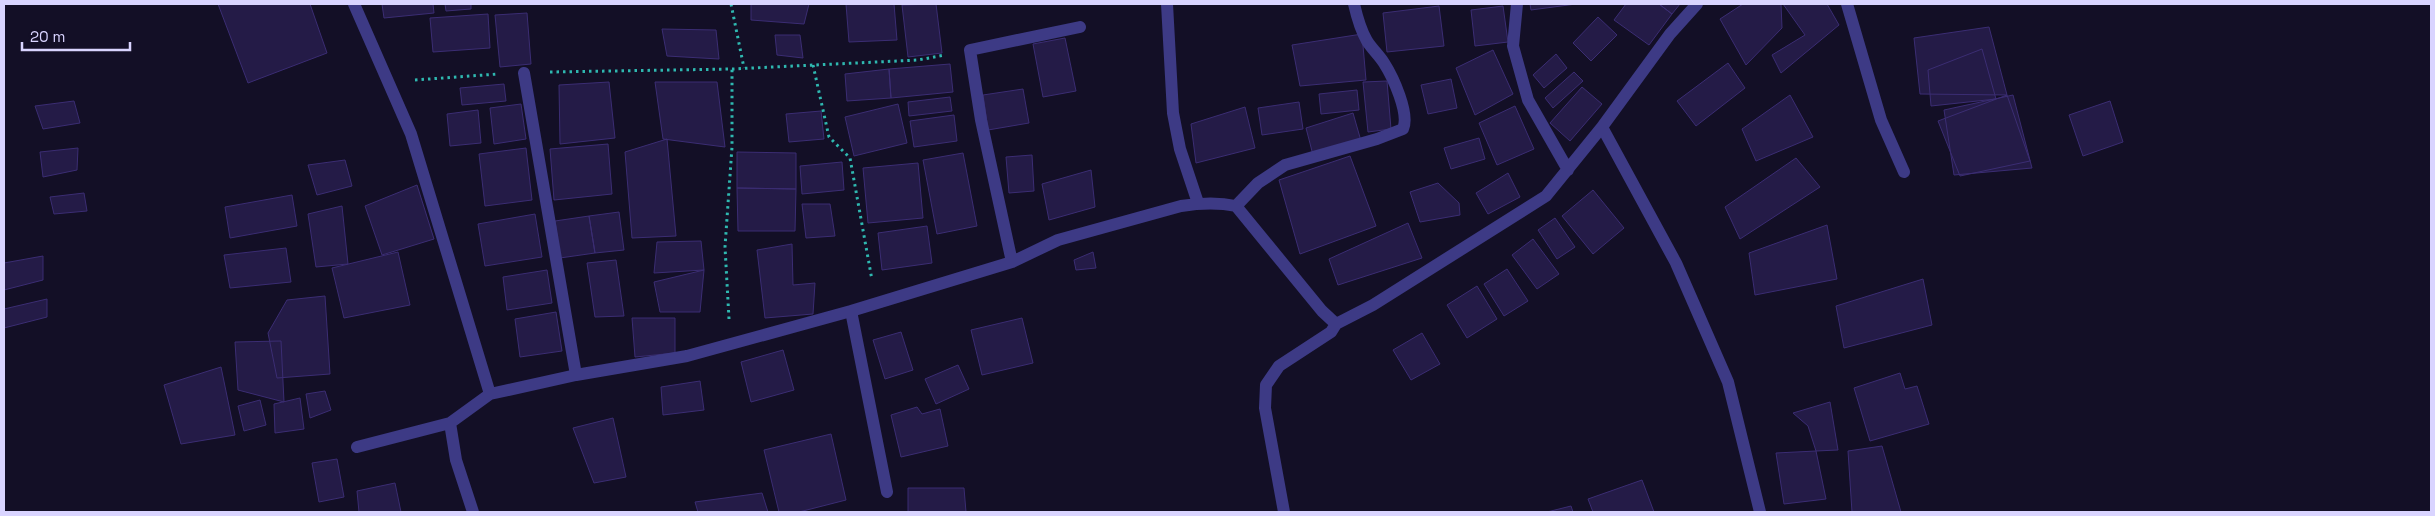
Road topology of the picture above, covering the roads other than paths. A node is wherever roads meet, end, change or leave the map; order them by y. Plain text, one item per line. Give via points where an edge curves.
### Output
1 (354, 4) edge
2 (1167, 4) edge
3 (1354, 4) edge
4 (1517, 4) edge
5 (1697, 4) edge
6 (1847, 4) edge
7 (1080, 27) dead end
8 (524, 73) road end
9 (1602, 127) junction
10 (1568, 170) junction
11 (1904, 172) dead end
12 (1198, 203) junction
13 (1236, 206) junction
14 (1012, 262) junction
15 (851, 311) junction
16 (1336, 324) junction
17 (576, 376) junction
18 (490, 394) junction
19 (450, 423) junction
20 (357, 447) dead end
21 (887, 492) dead end
22 (473, 512) edge
23 (1284, 512) edge
24 (1760, 512) edge

1 - 18 street via 411,134
2 - 12 street via 1173,113 1180,149
3 - 13 street via 1368,42 1396,87 1406,122 1403,129 1284,165 1258,182
4 - 10 street via 1513,46 1528,100
5 - 9 street via 1670,34
6 - 11 street via 1881,120
7 - 14 street via 970,50 981,120
8 - 17 street
9 - 10 street
9 - 24 street via 1676,263 1728,382
10 - 16 street via 1546,196 1373,306
12 - 13 street
12 - 14 street via 1058,240
13 - 16 street
14 - 15 street
15 - 17 street via 687,356
15 - 21 street
16 - 23 street via 1324,337 1279,366 1266,385 1265,408
17 - 18 street
18 - 19 street
19 - 20 street
19 - 22 street via 456,460

